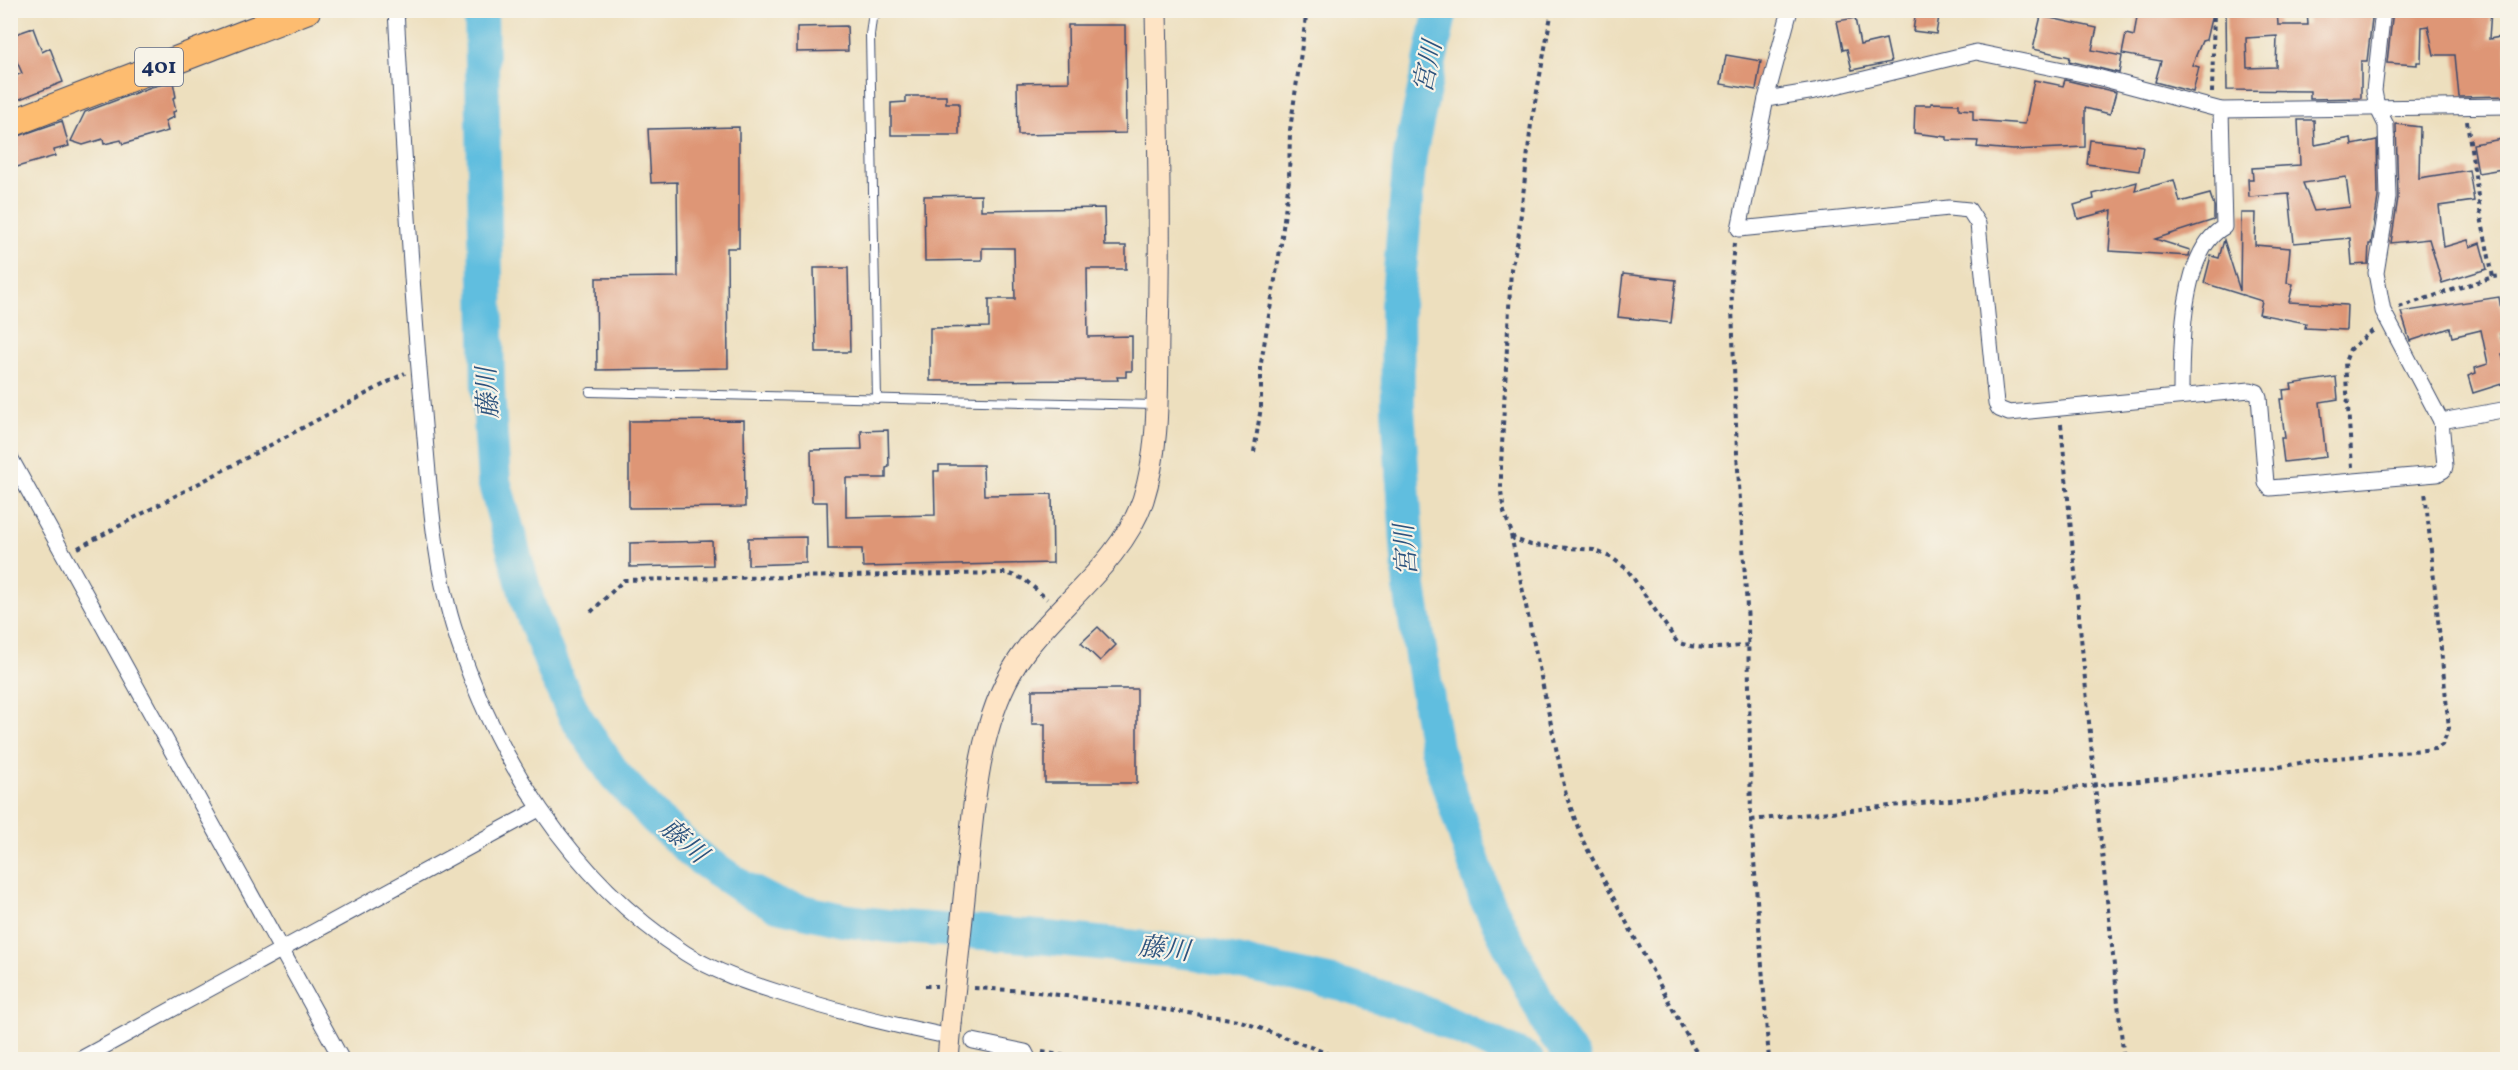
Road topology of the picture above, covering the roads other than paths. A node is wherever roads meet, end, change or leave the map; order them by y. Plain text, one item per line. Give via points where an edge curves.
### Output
1 (307, 10) edge
2 (396, 10) edge
3 (880, 10) edge
4 (1156, 10) edge
5 (1790, 10) edge
6 (2384, 10) edge
7 (1766, 99) junction
8 (2508, 106) edge
9 (2377, 107) junction
10 (2216, 109) junction
11 (10, 124) edge
12 (590, 392) dead end
13 (2181, 396) junction
14 (877, 399) junction
15 (1156, 405) junction
16 (2508, 409) edge
17 (2441, 421) junction
18 (10, 457) edge
19 (539, 809) junction
20 (280, 948) junction
21 (944, 1029) junction
22 (972, 1041) dead end
23 (1027, 1055) edge
24 (79, 1059) edge
25 (342, 1059) edge
26 (948, 1059) edge

1 - 11 highway, 401
2 - 19 street via 419,365 435,535 453,624 477,688 501,742
3 - 14 lane via 872,19 870,35
4 - 15 street via 1160,262
5 - 7 street
6 - 9 street via 2374,92
7 - 10 street via 1976,52
7 - 13 street via 1739,228 1949,208 1969,210 1978,224 1999,409 2009,413
8 - 9 street
9 - 10 street
9 - 17 street via 2386,125 2388,198 2376,273 2386,316
10 - 13 street via 2224,227 2204,245 2184,312
12 - 14 lane
13 - 17 street via 2257,392 2266,483 2270,488 2437,474 2445,465
14 - 15 lane
15 - 21 street, bridge via 1154,458 1142,502 1122,540 1026,651 996,706 986,739
16 - 17 street
18 - 20 street
19 - 20 street
19 - 21 street via 572,853 622,903 686,954 750,983 821,1006
20 - 24 street
20 - 25 street
21 - 26 street
22 - 23 street

